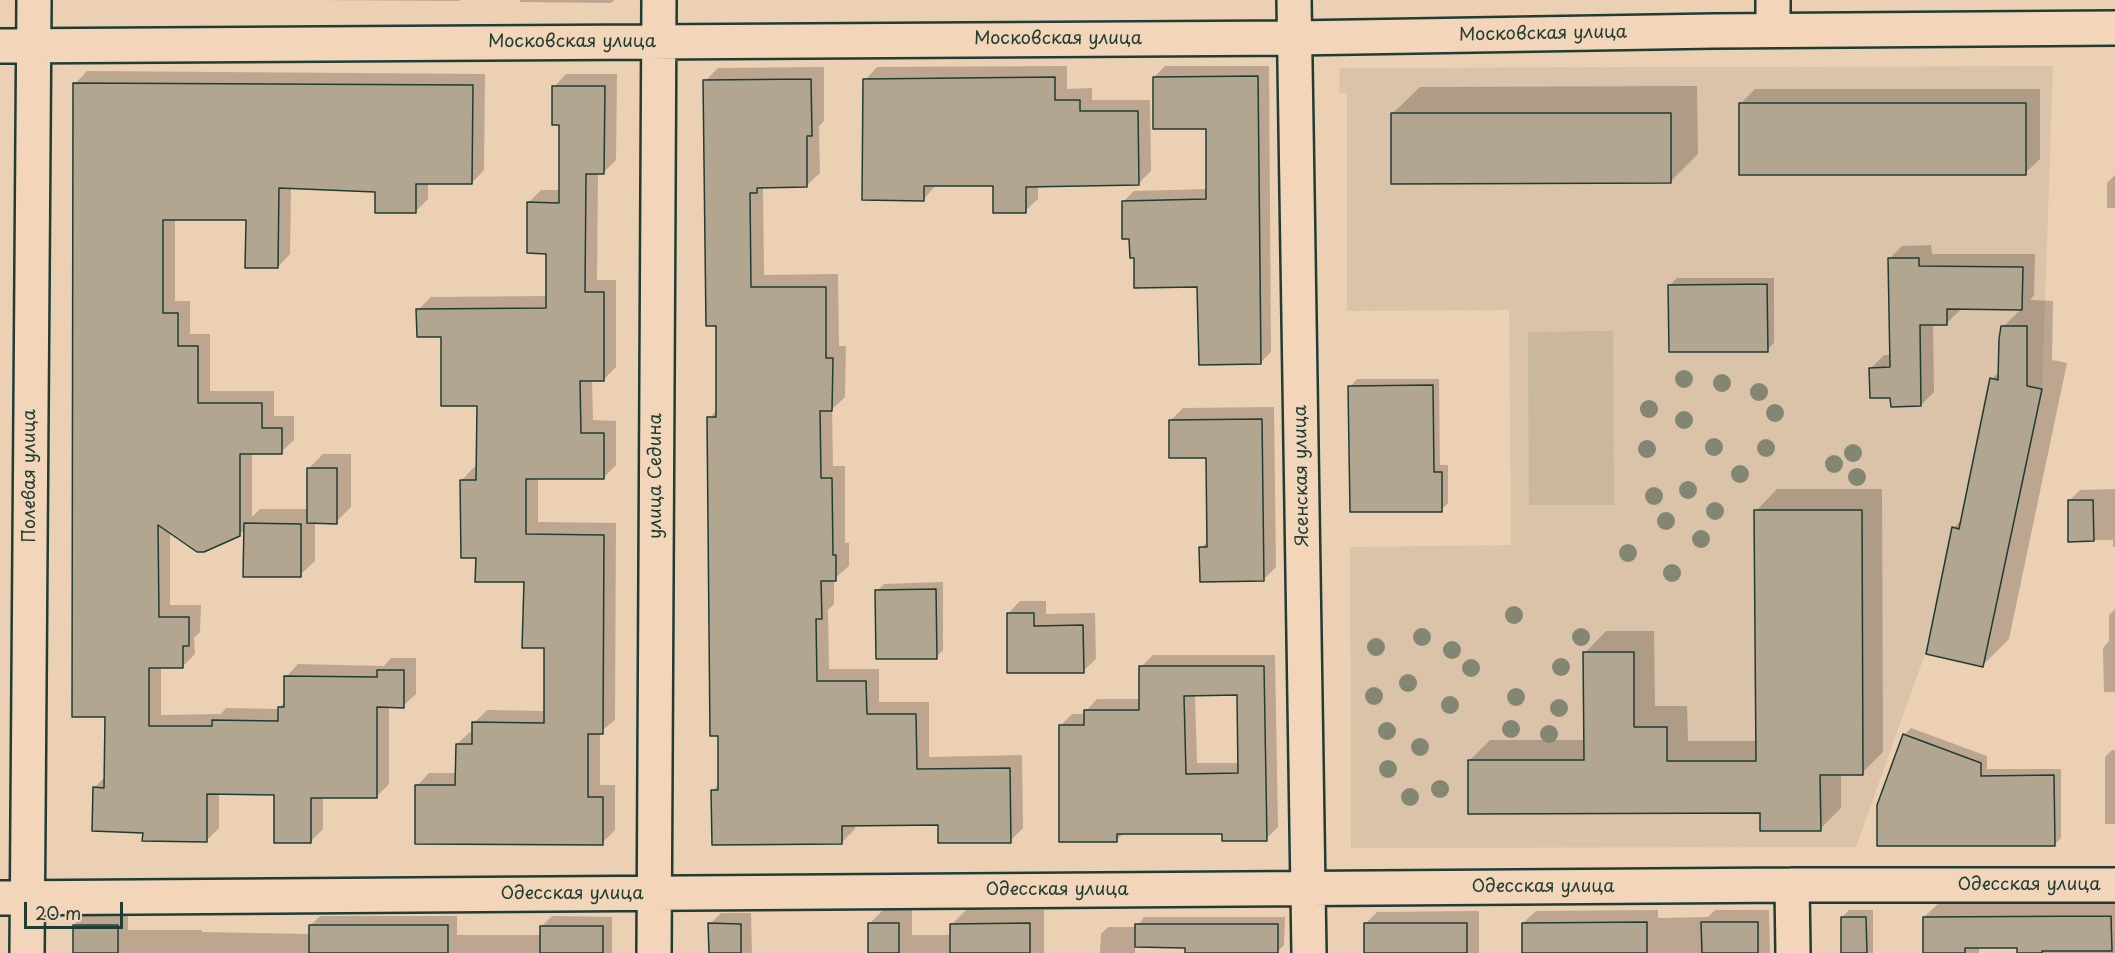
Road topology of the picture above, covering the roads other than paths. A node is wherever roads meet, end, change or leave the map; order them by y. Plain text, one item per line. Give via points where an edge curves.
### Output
1 (34, 0) edge
2 (659, 0) edge
3 (1294, 0) edge
4 (1773, 15) edge
5 (2115, 28) edge
6 (1295, 38) junction
7 (659, 42) junction
8 (0, 46) edge
9 (34, 46) junction
10 (1792, 885) junction
11 (2115, 885) edge
12 (1308, 888) junction
13 (654, 893) junction
14 (14, 898) edge
15 (27, 953) edge
16 (654, 953) edge
17 (1309, 953) edge
18 (1793, 953) edge

1 - 9 street, Полевая улица
2 - 7 street, улица Седина
3 - 6 street, Ясенская улица
4 - 5 street, Московская улица
4 - 6 street, Московская улица
6 - 7 street, Московская улица
6 - 12 street, Ясенская улица
7 - 9 street, Московская улица
7 - 13 street, улица Седина
8 - 9 street, Московская улица
9 - 14 street, Полевая улица
10 - 11 street, Одесская улица
10 - 12 street, Одесская улица
10 - 18 street
12 - 13 street, Одесская улица
12 - 17 street, Ясенская улица
13 - 14 street, Одесская улица
13 - 16 street, улица Седина
14 - 15 street, Полевая улица

